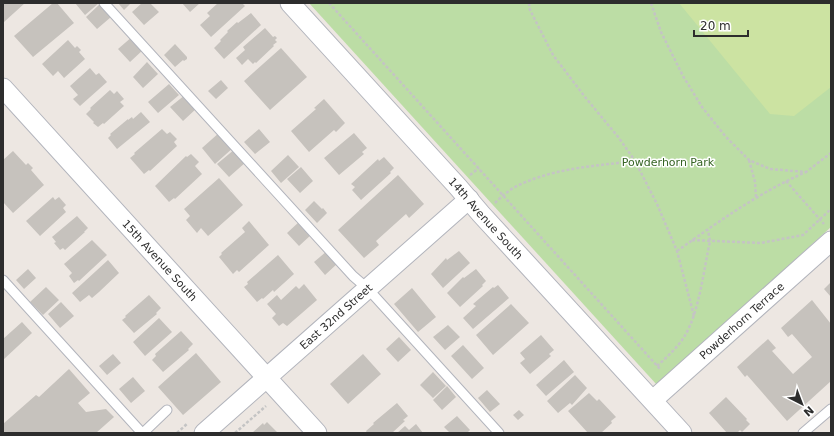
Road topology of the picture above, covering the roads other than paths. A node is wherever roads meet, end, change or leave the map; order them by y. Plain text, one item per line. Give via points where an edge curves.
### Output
1 (104, 3) edge
2 (290, 3) edge
3 (3, 88) edge
4 (469, 199) junction
5 (828, 234) edge
6 (3, 280) edge
7 (368, 289) junction
8 (267, 377) junction
9 (653, 400) junction
10 (831, 409) edge
11 (167, 410) dead end
12 (143, 433) edge
13 (204, 433) edge
14 (317, 433) edge
15 (499, 433) edge
16 (682, 433) edge
17 (804, 433) edge

1 - 7 lane via 353,276
2 - 4 street, 14th Avenue South
3 - 8 street, 15th Avenue South
4 - 7 street, East 32nd Street
4 - 9 street, 14th Avenue South
5 - 9 street, Powderhorn Terrace
6 - 12 lane
7 - 8 street, East 32nd Street
7 - 15 lane
8 - 13 street, East 32nd Street
8 - 14 street, 15th Avenue South
9 - 16 street, 14th Avenue South
10 - 17 lane
11 - 12 lane

